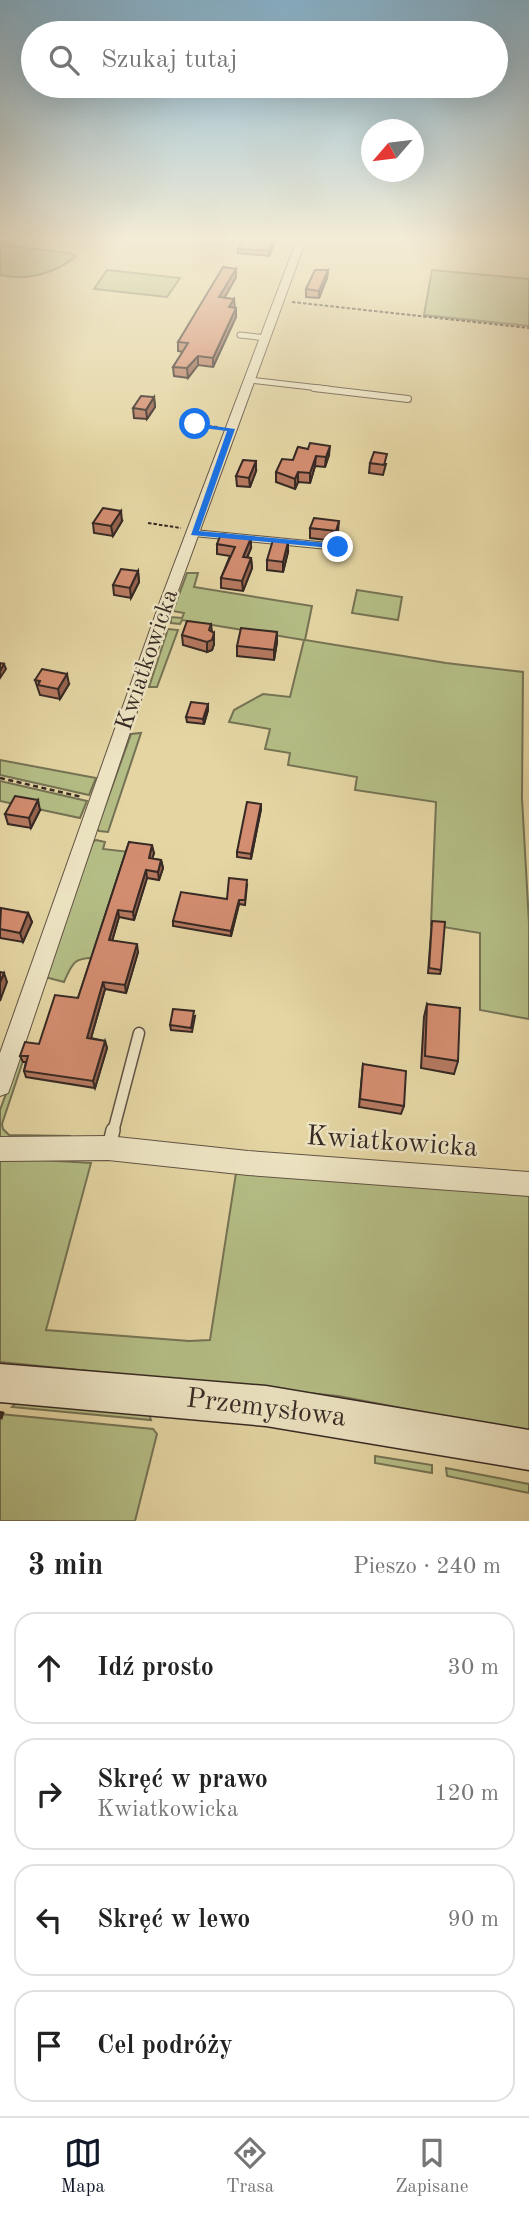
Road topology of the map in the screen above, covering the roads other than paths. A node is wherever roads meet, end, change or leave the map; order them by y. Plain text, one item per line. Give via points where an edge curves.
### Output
1 (282, 308) edge
2 (240, 335) dead end
3 (266, 338) junction
4 (250, 380) junction
5 (408, 399) dead end
6 (195, 532) junction
7 (338, 547) dead end
8 (139, 1033) dead end
9 (0, 1086) edge
10 (108, 1148) junction
11 (0, 1149) edge
12 (529, 1184) edge
13 (0, 1383) edge
14 (529, 1450) edge

1 - 3 street, Kwiatkowicka
2 - 3 lane
3 - 4 street, Kwiatkowicka
4 - 5 lane
4 - 6 street, Kwiatkowicka
6 - 7 lane
6 - 9 street, Kwiatkowicka
8 - 10 lane
10 - 11 street, Kwiatkowicka
10 - 12 street, Kwiatkowicka
13 - 14 main road, Przemysłowa via 266,1406

